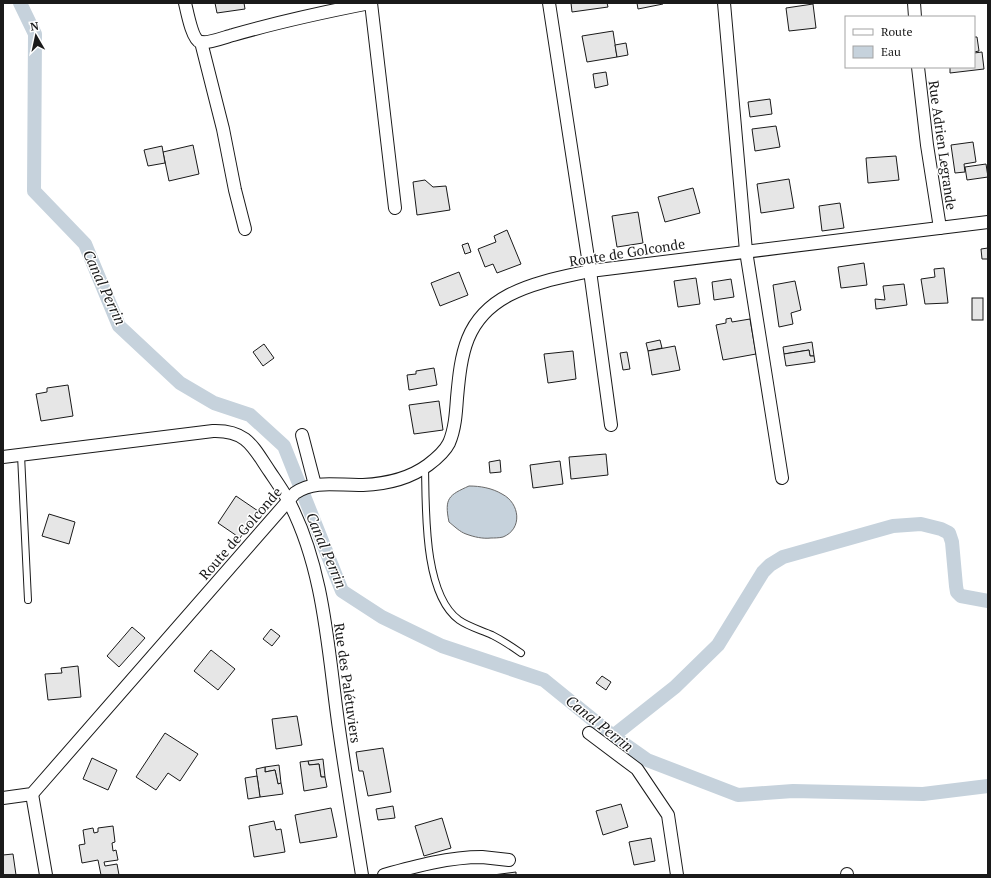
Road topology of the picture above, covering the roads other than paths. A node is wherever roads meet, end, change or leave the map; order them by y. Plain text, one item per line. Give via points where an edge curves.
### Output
1 (185, 3) edge
2 (370, 3) edge
3 (549, 3) edge
4 (724, 3) edge
5 (914, 3) edge
6 (915, 16) edge
7 (201, 42) junction
8 (918, 68) edge
9 (395, 208) dead end
10 (988, 222) edge
11 (940, 228) junction
12 (245, 229) dead end
13 (746, 251) junction
14 (590, 271) junction
15 (611, 425) dead end
16 (302, 435) dead end
17 (21, 455) junction
18 (3, 457) edge
19 (425, 467) junction
20 (782, 478) dead end
21 (315, 485) junction
22 (288, 500) junction
23 (28, 600) dead end
24 (521, 653) dead end
25 (589, 733) dead end
26 (32, 794) junction
27 (3, 798) edge
28 (509, 860) dead end
29 (46, 875) edge
30 (362, 875) edge
31 (384, 875) edge
32 (677, 875) edge

1 - 7 street via 195,38
2 - 7 street
2 - 9 street
3 - 14 street
4 - 13 street
5 - 6 street
7 - 12 street
8 - 11 street, Rue Adrien Legrande
10 - 11 street, Route de Golconde
11 - 13 street, Route de Golconde
13 - 14 street, Route de Golconde
13 - 20 street
14 - 15 street
14 - 19 street, Route de Golconde via 521,289 485,313 468,338 462,356 456,418 448,444
16 - 21 street
17 - 18 street, Rue des Palétuviers
17 - 22 street, Rue des Palétuviers via 213,431 230,432 251,445
17 - 23 lane
19 - 21 street, Route de Golconde via 400,480 383,483
19 - 24 lane via 429,548 441,597 459,620 506,642
21 - 22 street, Route de Golconde via 305,487
22 - 26 street, Route de Golconde
22 - 30 street, Rue des Palétuviers via 308,551 319,593
25 - 32 street via 637,768 668,815
26 - 27 street
26 - 29 street
28 - 31 street via 481,857 446,860

